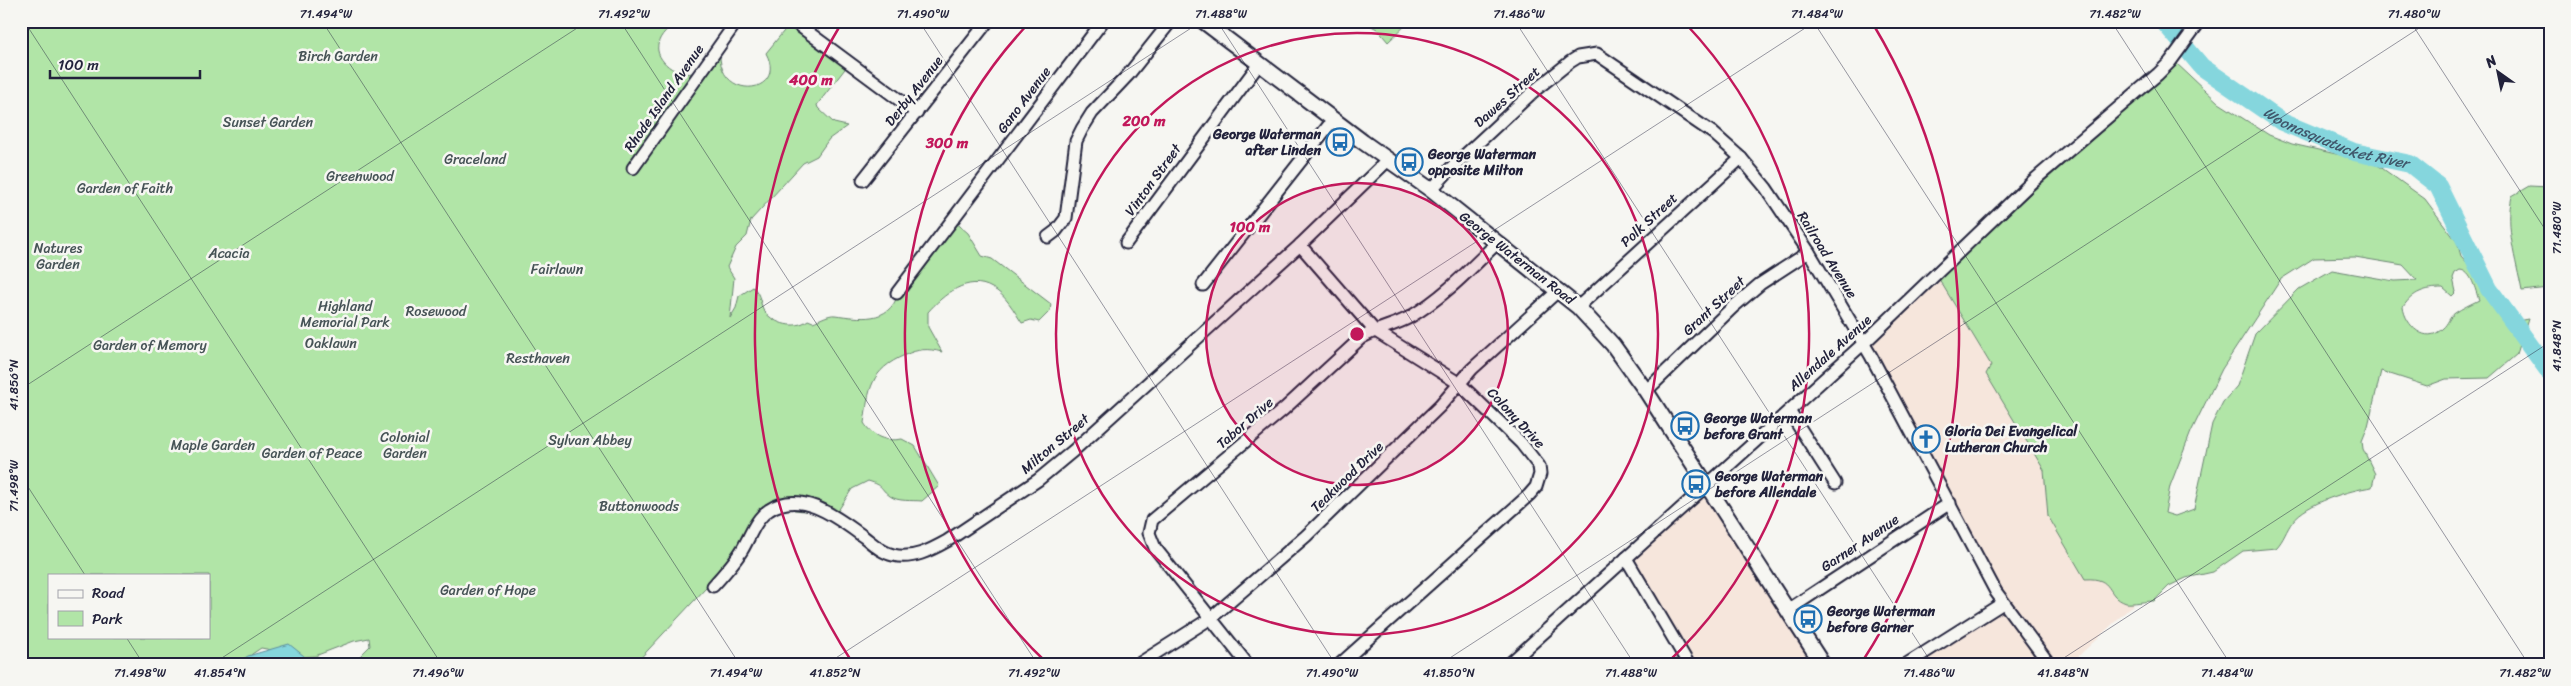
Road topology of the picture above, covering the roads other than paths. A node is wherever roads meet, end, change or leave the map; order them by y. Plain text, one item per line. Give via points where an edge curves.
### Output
1 (737, 21) edge
2 (793, 21) edge
3 (988, 21) edge
4 (1103, 21) edge
5 (1171, 21) edge
6 (1203, 21) edge
7 (2200, 21) edge
8 (1587, 55) joint
9 (1259, 64) junction
10 (917, 113) junction
11 (1333, 120) junction
12 (1741, 158) junction
13 (1388, 160) junction
14 (633, 168) dead end
15 (863, 180) dead end
16 (1431, 190) junction
17 (1048, 237) dead end
18 (1498, 242) junction
19 (1126, 243) dead end
20 (1300, 244) junction
21 (1809, 252) junction
22 (1203, 285) dead end
23 (1560, 290) junction
24 (897, 293) dead end
25 (1578, 307) junction
26 (1374, 330) junction
27 (1864, 344) junction
28 (1460, 384) junction
29 (1646, 391) junction
30 (1789, 411) junction
31 (1835, 483) dead end
32 (1706, 484) junction
33 (1950, 503) junction
34 (1626, 558) junction
35 (713, 586) dead end
36 (2003, 603) junction
37 (1788, 610) junction
38 (1210, 618) junction
39 (1137, 665) edge
40 (1248, 665) edge
41 (1339, 665) edge
42 (1508, 665) edge
43 (1689, 665) edge
44 (1823, 665) edge
45 (1905, 665) edge
46 (2050, 665) edge

1 - 14 street, Rhode Island Avenue
2 - 10 street
3 - 10 street, Derby Avenue
4 - 24 street, Gano Avenue
5 - 17 street via 1082,129 1076,142 1066,218
6 - 9 main road, George Waterman Road
7 - 27 street, Allendale Avenue via 2170,62 2033,181
8 - 12 street, Railroad Avenue via 1597,54 1713,133
8 - 16 street, Dawes Street via 1570,62 1534,91
9 - 11 main road, George Waterman Road
9 - 19 street, Vinton Street
10 - 15 street, Derby Avenue
11 - 13 main road, George Waterman Road
11 - 22 street
12 - 21 street, Railroad Avenue via 1766,188
12 - 25 street, Polk Street
13 - 16 main road, George Waterman Road
13 - 20 street, Milton Street
16 - 18 main road, George Waterman Road
18 - 23 main road, George Waterman Road
18 - 26 street, Tabor Drive via 1434,301 1400,322
20 - 26 street, Colony Drive
20 - 35 street, Milton Street via 1073,451 1038,480 932,550 903,557 891,555 842,521 812,505 788,502 774,506 759,518 741,552
21 - 27 street, Railroad Avenue
21 - 29 street, Grant Street via 1760,284 1733,307
23 - 25 main road, George Waterman Road
23 - 28 street, Teakwood Drive via 1472,369
25 - 29 main road, George Waterman Road via 1613,345
26 - 28 street, Colony Drive
26 - 38 street, Tabor Drive via 1152,520 1150,540
27 - 30 street, Allendale Avenue
27 - 33 street, Railroad Avenue
28 - 38 street, Teakwood Drive via 1306,536
28 - 41 street, Colony Drive via 1480,400 1531,455 1538,466 1539,480 1529,495
29 - 32 main road, George Waterman Road
30 - 31 street
30 - 32 street, Allendale Avenue
32 - 34 street, Allendale Avenue
32 - 37 main road, George Waterman Road
33 - 36 street, Railroad Avenue
33 - 37 street, Garner Avenue
34 - 42 street, Allendale Avenue
34 - 43 street
36 - 45 street
36 - 46 street, Railroad Avenue
37 - 44 main road, George Waterman Road
38 - 39 street, Teakwood Drive
38 - 40 street, Tabor Drive

